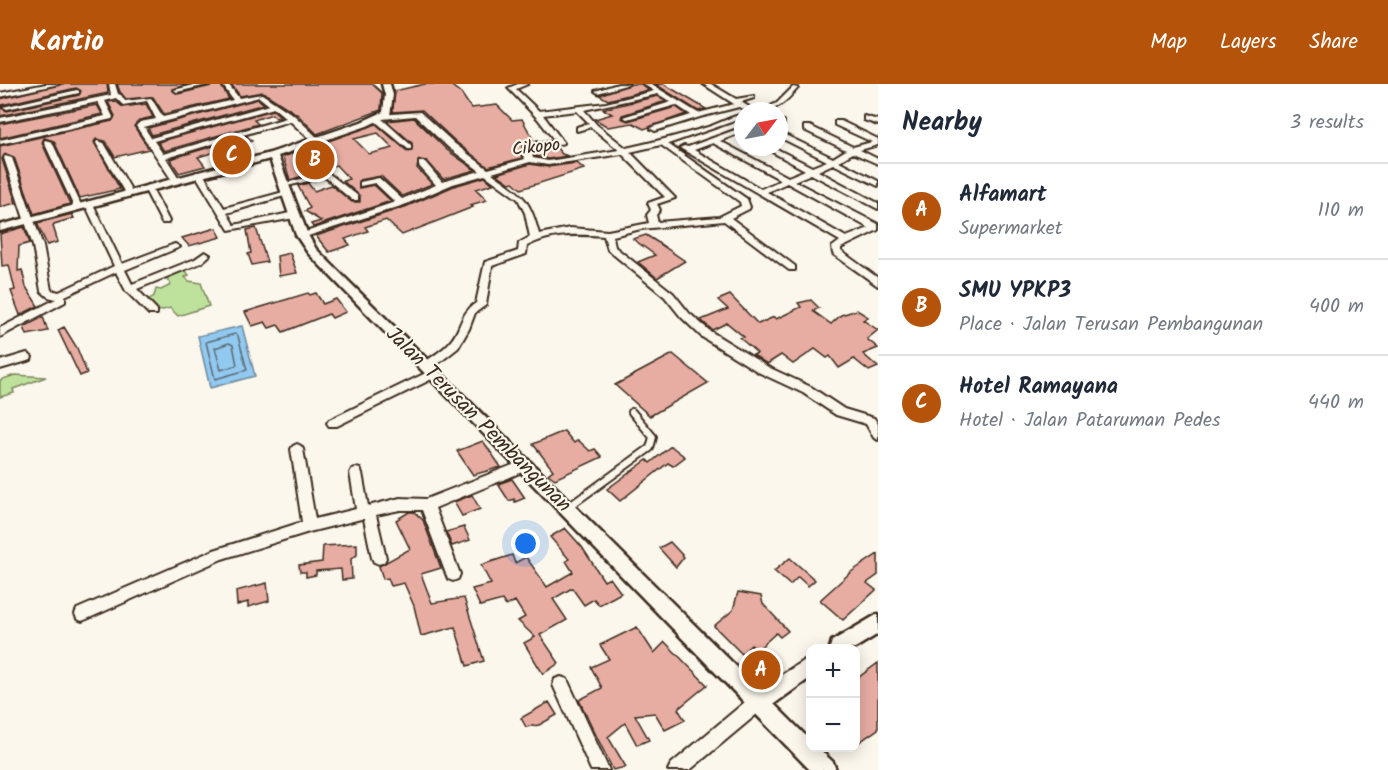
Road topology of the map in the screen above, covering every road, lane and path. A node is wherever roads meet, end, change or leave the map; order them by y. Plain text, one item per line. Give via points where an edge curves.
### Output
1 (56, 84) edge
2 (73, 84) edge
3 (112, 84) edge
4 (208, 84) edge
5 (225, 84) edge
6 (386, 84) edge
7 (525, 84) edge
8 (626, 84) edge
9 (646, 84) edge
10 (706, 84) edge
11 (44, 86) junction
12 (795, 88) dead end
13 (177, 90) dead end
14 (597, 91) dead end
15 (77, 92) junction
16 (660, 92) junction
17 (270, 93) dead end
18 (2, 95) edge
19 (261, 95) junction
20 (115, 96) junction
21 (752, 97) dead end
22 (48, 98) junction
23 (101, 100) junction
24 (238, 101) junction
25 (738, 102) joint
26 (780, 102) edge
27 (83, 103) junction
28 (677, 103) junction
29 (734, 103) edge
30 (69, 106) junction
31 (274, 106) junction
32 (7, 107) junction
33 (409, 107) dead end
34 (579, 109) junction
35 (40, 112) junction
36 (538, 113) junction
37 (383, 115) junction
38 (697, 115) junction
39 (627, 117) dead end
40 (10, 118) junction
41 (292, 118) junction
42 (734, 118) edge
43 (867, 118) dead end
44 (160, 119) junction
45 (0, 120) edge
46 (838, 123) dead end
47 (878, 123) edge
48 (79, 124) junction
49 (593, 125) junction
50 (807, 128) dead end
51 (580, 129) dead end
52 (655, 129) dead end
53 (48, 131) junction
54 (734, 134) edge
55 (788, 138) edge
56 (13, 139) junction
57 (151, 140) junction
58 (317, 141) junction
59 (713, 141) junction
60 (0, 142) edge
61 (48, 142) dead end
62 (663, 142) junction
63 (878, 142) edge
64 (100, 143) dead end
65 (408, 147) dead end
66 (854, 150) junction
67 (624, 151) junction
68 (273, 155) junction
69 (784, 156) edge
70 (162, 157) junction
71 (8, 158) dead end
72 (833, 159) junction
73 (530, 160) junction
74 (878, 162) edge
75 (422, 165) dead end
76 (809, 169) junction
77 (488, 172) junction
78 (199, 174) junction
79 (785, 179) junction
80 (176, 180) junction
81 (363, 184) dead end
82 (878, 184) edge
83 (440, 185) junction
84 (148, 188) junction
85 (285, 189) junction
86 (758, 190) junction
87 (129, 193) junction
88 (355, 198) dead end
89 (401, 203) junction
90 (89, 204) junction
91 (878, 206) edge
92 (78, 207) junction
93 (221, 212) junction
94 (294, 215) junction
95 (726, 218) junction
96 (30, 219) junction
97 (165, 221) dead end
98 (654, 224) junction
99 (0, 228) edge
100 (877, 228) edge
101 (608, 234) junction
102 (302, 235) junction
103 (537, 237) junction
104 (846, 241) junction
105 (175, 247) dead end
106 (205, 255) dead end
107 (792, 268) dead end
108 (119, 269) junction
109 (878, 283) edge
110 (129, 289) junction
111 (60, 295) junction
112 (153, 312) dead end
113 (0, 333) edge
114 (27, 357) dead end
115 (0, 365) edge
116 (429, 370) junction
117 (632, 412) dead end
118 (874, 421) edge
119 (333, 423) dead end
120 (878, 435) edge
121 (297, 449) dead end
122 (523, 466) junction
123 (356, 473) dead end
124 (427, 505) junction
125 (565, 509) junction
126 (366, 513) junction
127 (309, 526) junction
128 (380, 558) dead end
129 (453, 574) dead end
130 (82, 614) dead end
131 (878, 623) edge
132 (845, 644) edge
133 (806, 670) edge
134 (561, 685) dead end
135 (757, 703) junction
136 (600, 770) edge
137 (676, 770) edge
138 (825, 770) edge

1 - 11 street
2 - 15 street
3 - 20 street
4 - 13 street
5 - 24 street
6 - 37 street
7 - 36 street via 511,88
8 - 14 street
9 - 16 street
10 - 25 street
11 - 18 street
11 - 22 street
12 - 26 street
15 - 22 street
15 - 27 street
16 - 28 street
16 - 34 street
17 - 19 street
18 - 32 street
19 - 24 street
19 - 31 street
20 - 23 street
20 - 44 street via 123,103 149,99
21 - 25 street
22 - 32 street
23 - 27 street
23 - 48 street via 110,117
24 - 44 street
27 - 30 street
28 - 38 street
28 - 39 street
29 - 38 street
30 - 35 street
30 - 48 street
31 - 41 street
31 - 57 street
32 - 40 street
33 - 37 street
34 - 36 street
34 - 49 street
35 - 40 street
35 - 53 street
36 - 73 street via 560,143 527,148
37 - 58 street
37 - 65 street
37 - 77 street via 416,114
38 - 52 street
40 - 45 street
40 - 56 street
41 - 58 street
41 - 70 street
42 - 62 street, Cikopo
43 - 47 street
44 - 57 street via 140,126
46 - 63 street
48 - 53 street
49 - 51 street
49 - 67 street
50 - 66 street
53 - 56 street
54 - 59 street
55 - 72 street
56 - 60 street
57 - 70 street
58 - 68 street
59 - 79 street
59 - 86 street via 686,149
61 - 92 street
62 - 67 street, Cikopo
62 - 95 street via 744,201 746,207
63 - 66 street
64 - 87 street
66 - 72 street
66 - 74 street
67 - 73 street, Cikopo via 548,163
67 - 98 street via 671,198 652,203 656,210 651,215
68 - 78 street
68 - 85 street, Jalan Terusan Pembangunan
69 - 76 street
70 - 80 street
71 - 96 street
72 - 76 street
72 - 82 street
73 - 77 street, Cikopo
75 - 83 street
76 - 79 street
76 - 91 street
77 - 83 street, Cikopo
77 - 103 street via 521,198
78 - 80 street
78 - 93 street
79 - 86 street
79 - 100 street
80 - 84 street
81 - 89 street via 376,180
83 - 89 street, Cikopo
84 - 87 street
84 - 97 street
85 - 88 street via 327,174
85 - 93 street
85 - 94 street, Jalan Terusan Pembangunan
86 - 104 street
87 - 90 street
89 - 102 street, Cikopo
90 - 92 street
90 - 108 street
92 - 96 street
93 - 94 street via 234,229
94 - 102 street, Jalan Terusan Pembangunan
95 - 98 street
95 - 107 street
96 - 99 street
96 - 111 street via 46,291
98 - 101 street
100 - 104 street
101 - 103 street via 570,231
101 - 118 street via 611,248 669,295 706,334 840,412
102 - 116 street, Jalan Terusan Pembangunan via 312,251
103 - 116 street via 522,245 520,254 488,264 481,305 471,311 454,345
104 - 109 street via 836,252
105 - 108 street
106 - 110 street
108 - 110 street
108 - 111 street
110 - 112 street
111 - 113 street via 61,300
114 - 115 street
116 - 119 street
116 - 122 street, Jalan Terusan Pembangunan
117 - 125 lane via 653,437 650,448
118 - 120 street
121 - 127 street
122 - 124 street
122 - 125 street, Jalan Terusan Pembangunan
123 - 126 street
124 - 126 street via 400,504
124 - 129 street
125 - 135 street, Jalan Terusan Pembangunan
126 - 127 street
126 - 128 street
127 - 130 street via 219,554
131 - 132 street
133 - 135 street
134 - 136 street
135 - 137 street
135 - 138 street, Jalan Terusan Pembangunan

